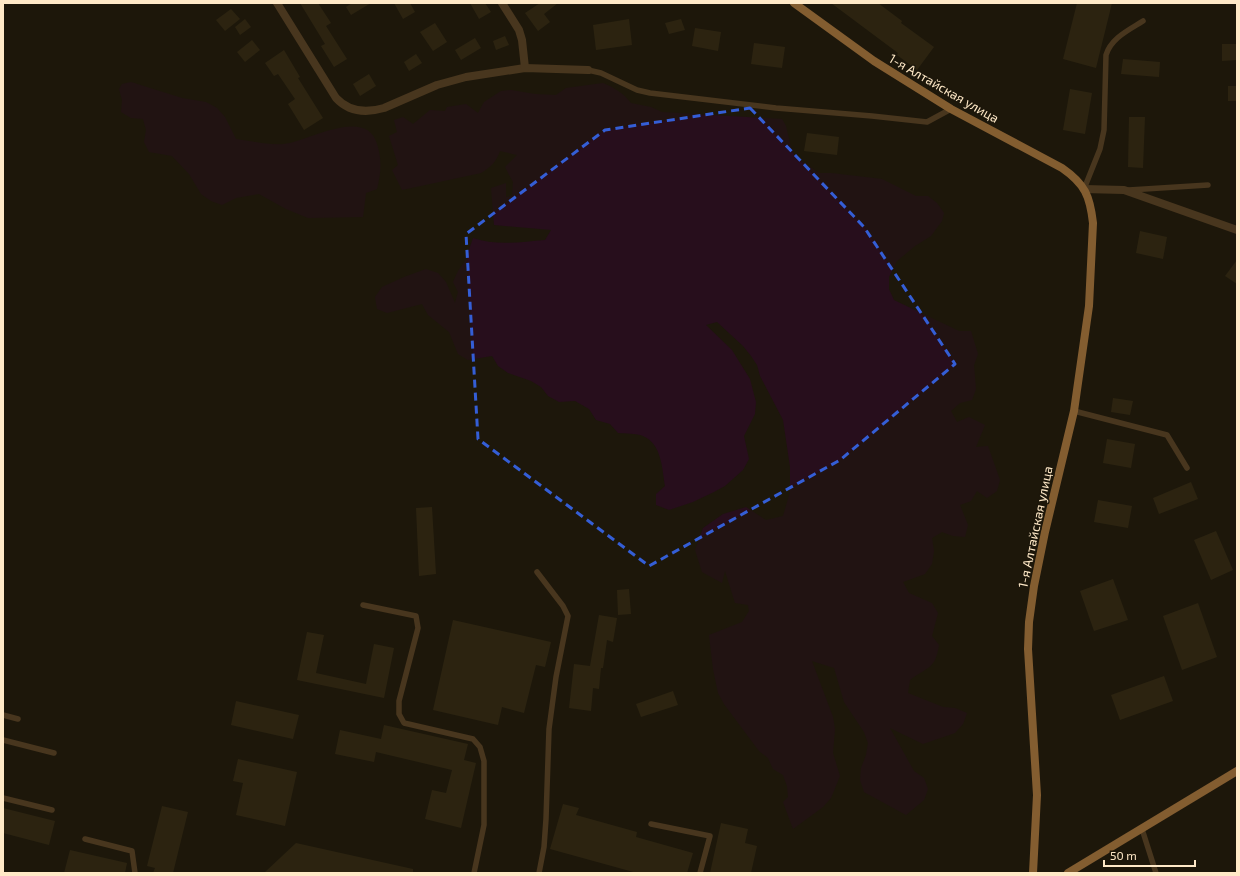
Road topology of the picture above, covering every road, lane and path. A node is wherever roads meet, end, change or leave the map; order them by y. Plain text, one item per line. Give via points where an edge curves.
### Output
1 (277, 3) edge
2 (502, 3) edge
3 (794, 3) edge
4 (1143, 20) dead end
5 (525, 68) junction
6 (588, 70) joint
7 (951, 109) junction
8 (1208, 185) dead end
9 (1084, 189) junction
10 (1124, 190) junction
11 (1237, 230) edge
12 (1074, 411) junction
13 (1187, 468) dead end
14 (537, 572) dead end
15 (363, 605) dead end
16 (3, 715) edge
17 (18, 719) dead end
18 (3, 740) edge
19 (54, 753) dead end
20 (1237, 771) edge
21 (3, 798) edge
22 (52, 810) dead end
23 (651, 824) dead end
24 (1142, 829) junction
25 (85, 839) dead end
26 (135, 873) edge
27 (474, 873) edge
28 (539, 873) edge
29 (700, 873) edge
30 (1033, 873) edge
31 (1068, 873) edge
32 (1156, 873) edge

1 - 5 street via 336,98 343,105 359,110 376,110 437,85 466,77
2 - 5 street via 519,30
3 - 7 street, 1-я Алтайская улица via 874,61
4 - 9 lane via 1108,48 1104,130 1100,149
5 - 6 street
6 - 7 lane via 650,93 776,108 927,122
7 - 9 street, 1-я Алтайская улица via 1062,168 1074,176
8 - 10 lane
9 - 10 street
9 - 12 street, 1-я Алтайская улица via 1092,211 1093,231 1089,306
10 - 11 street
12 - 13 lane via 1167,435
12 - 30 street, 1-я Алтайская улица via 1042,548 1029,622 1028,649 1037,795
14 - 28 lane via 568,616 549,729 544,847
15 - 27 lane via 416,616 418,628 398,701 399,714 404,723 473,739 480,747 484,761 484,825
16 - 17 lane
18 - 19 lane
20 - 24 street
21 - 22 lane
23 - 29 lane via 710,836
24 - 31 street
24 - 32 lane
25 - 26 lane via 132,851

